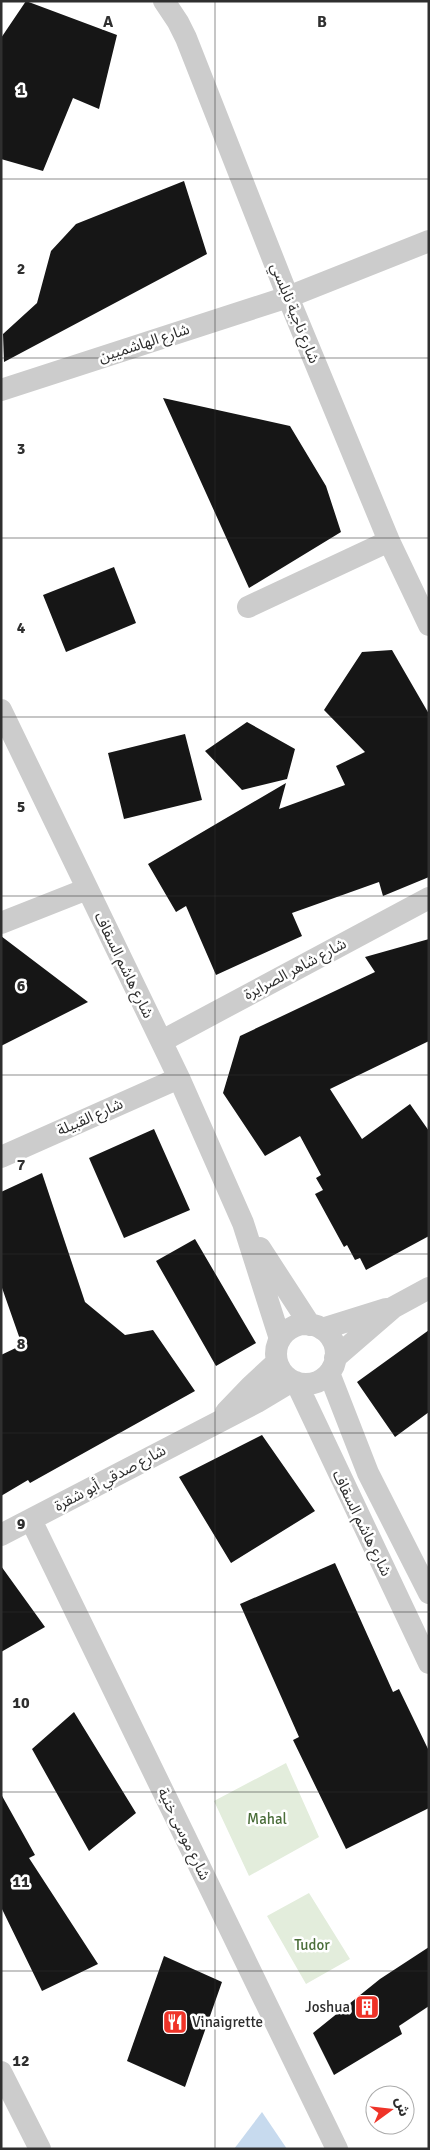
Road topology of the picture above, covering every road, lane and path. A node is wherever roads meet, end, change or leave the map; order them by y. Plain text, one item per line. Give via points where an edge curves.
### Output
1 (164, 1) edge
2 (429, 241) edge
3 (288, 297) junction
4 (1, 390) edge
5 (389, 541) junction
6 (421, 588) edge
7 (248, 607) dead end
8 (429, 625) edge
9 (1, 710) edge
10 (86, 889) junction
11 (429, 898) edge
12 (1, 923) edge
13 (162, 1040) junction
14 (179, 1078) junction
15 (1, 1157) edge
16 (243, 1222) junction
17 (429, 1288) edge
18 (394, 1307) junction
19 (316, 1327) junction
20 (280, 1339) junction
21 (277, 1362) junction
22 (332, 1366) junction
23 (294, 1382) junction
24 (218, 1421) junction
25 (31, 1520) junction
26 (1, 1535) edge
27 (427, 1588) edge
28 (429, 1663) edge
29 (1, 2072) edge
30 (40, 2149) edge
31 (337, 2149) edge

1 - 3 street, شارع ناجية نابلسي via 186,38
2 - 3 street, شارع الهاشميين
3 - 4 street, شارع الهاشميين
3 - 5 street, شارع ناجية نابلسي
5 - 6 street, شارع ناجية نابلسي
5 - 7 street
6 - 8 street, شارع ناجية نابلسي
9 - 10 street, شارع هاشم السقاف
10 - 12 street
10 - 13 street, شارع هاشم السقاف
11 - 13 street, شارع شاهر الصرايرة
13 - 14 street, شارع هاشم السقاف
14 - 15 street, شارع القبيلة
14 - 16 street, شارع هاشم السقاف
16 - 19 street, شارع هاشم السقاف
16 - 20 street, شارع هاشم السقاف
17 - 18 street
18 - 19 street
18 - 22 street
19 - 20 street via 299,1325
19 - 22 street via 330,1337 335,1347
20 - 21 street via 276,1350
21 - 23 street via 282,1373
21 - 24 street, شارع صدقي أبو شقرة
22 - 23 street via 313,1383
22 - 27 street, شارع هاشم السقاف via 368,1473
23 - 24 street, شارع صدقي أبو شقرة
23 - 28 street, شارع هاشم السقاف
24 - 25 street, شارع صدقي أبو شقرة
25 - 26 street, شارع صدقي أبو شقرة
25 - 31 street, شارع موسى خنية
29 - 30 street

